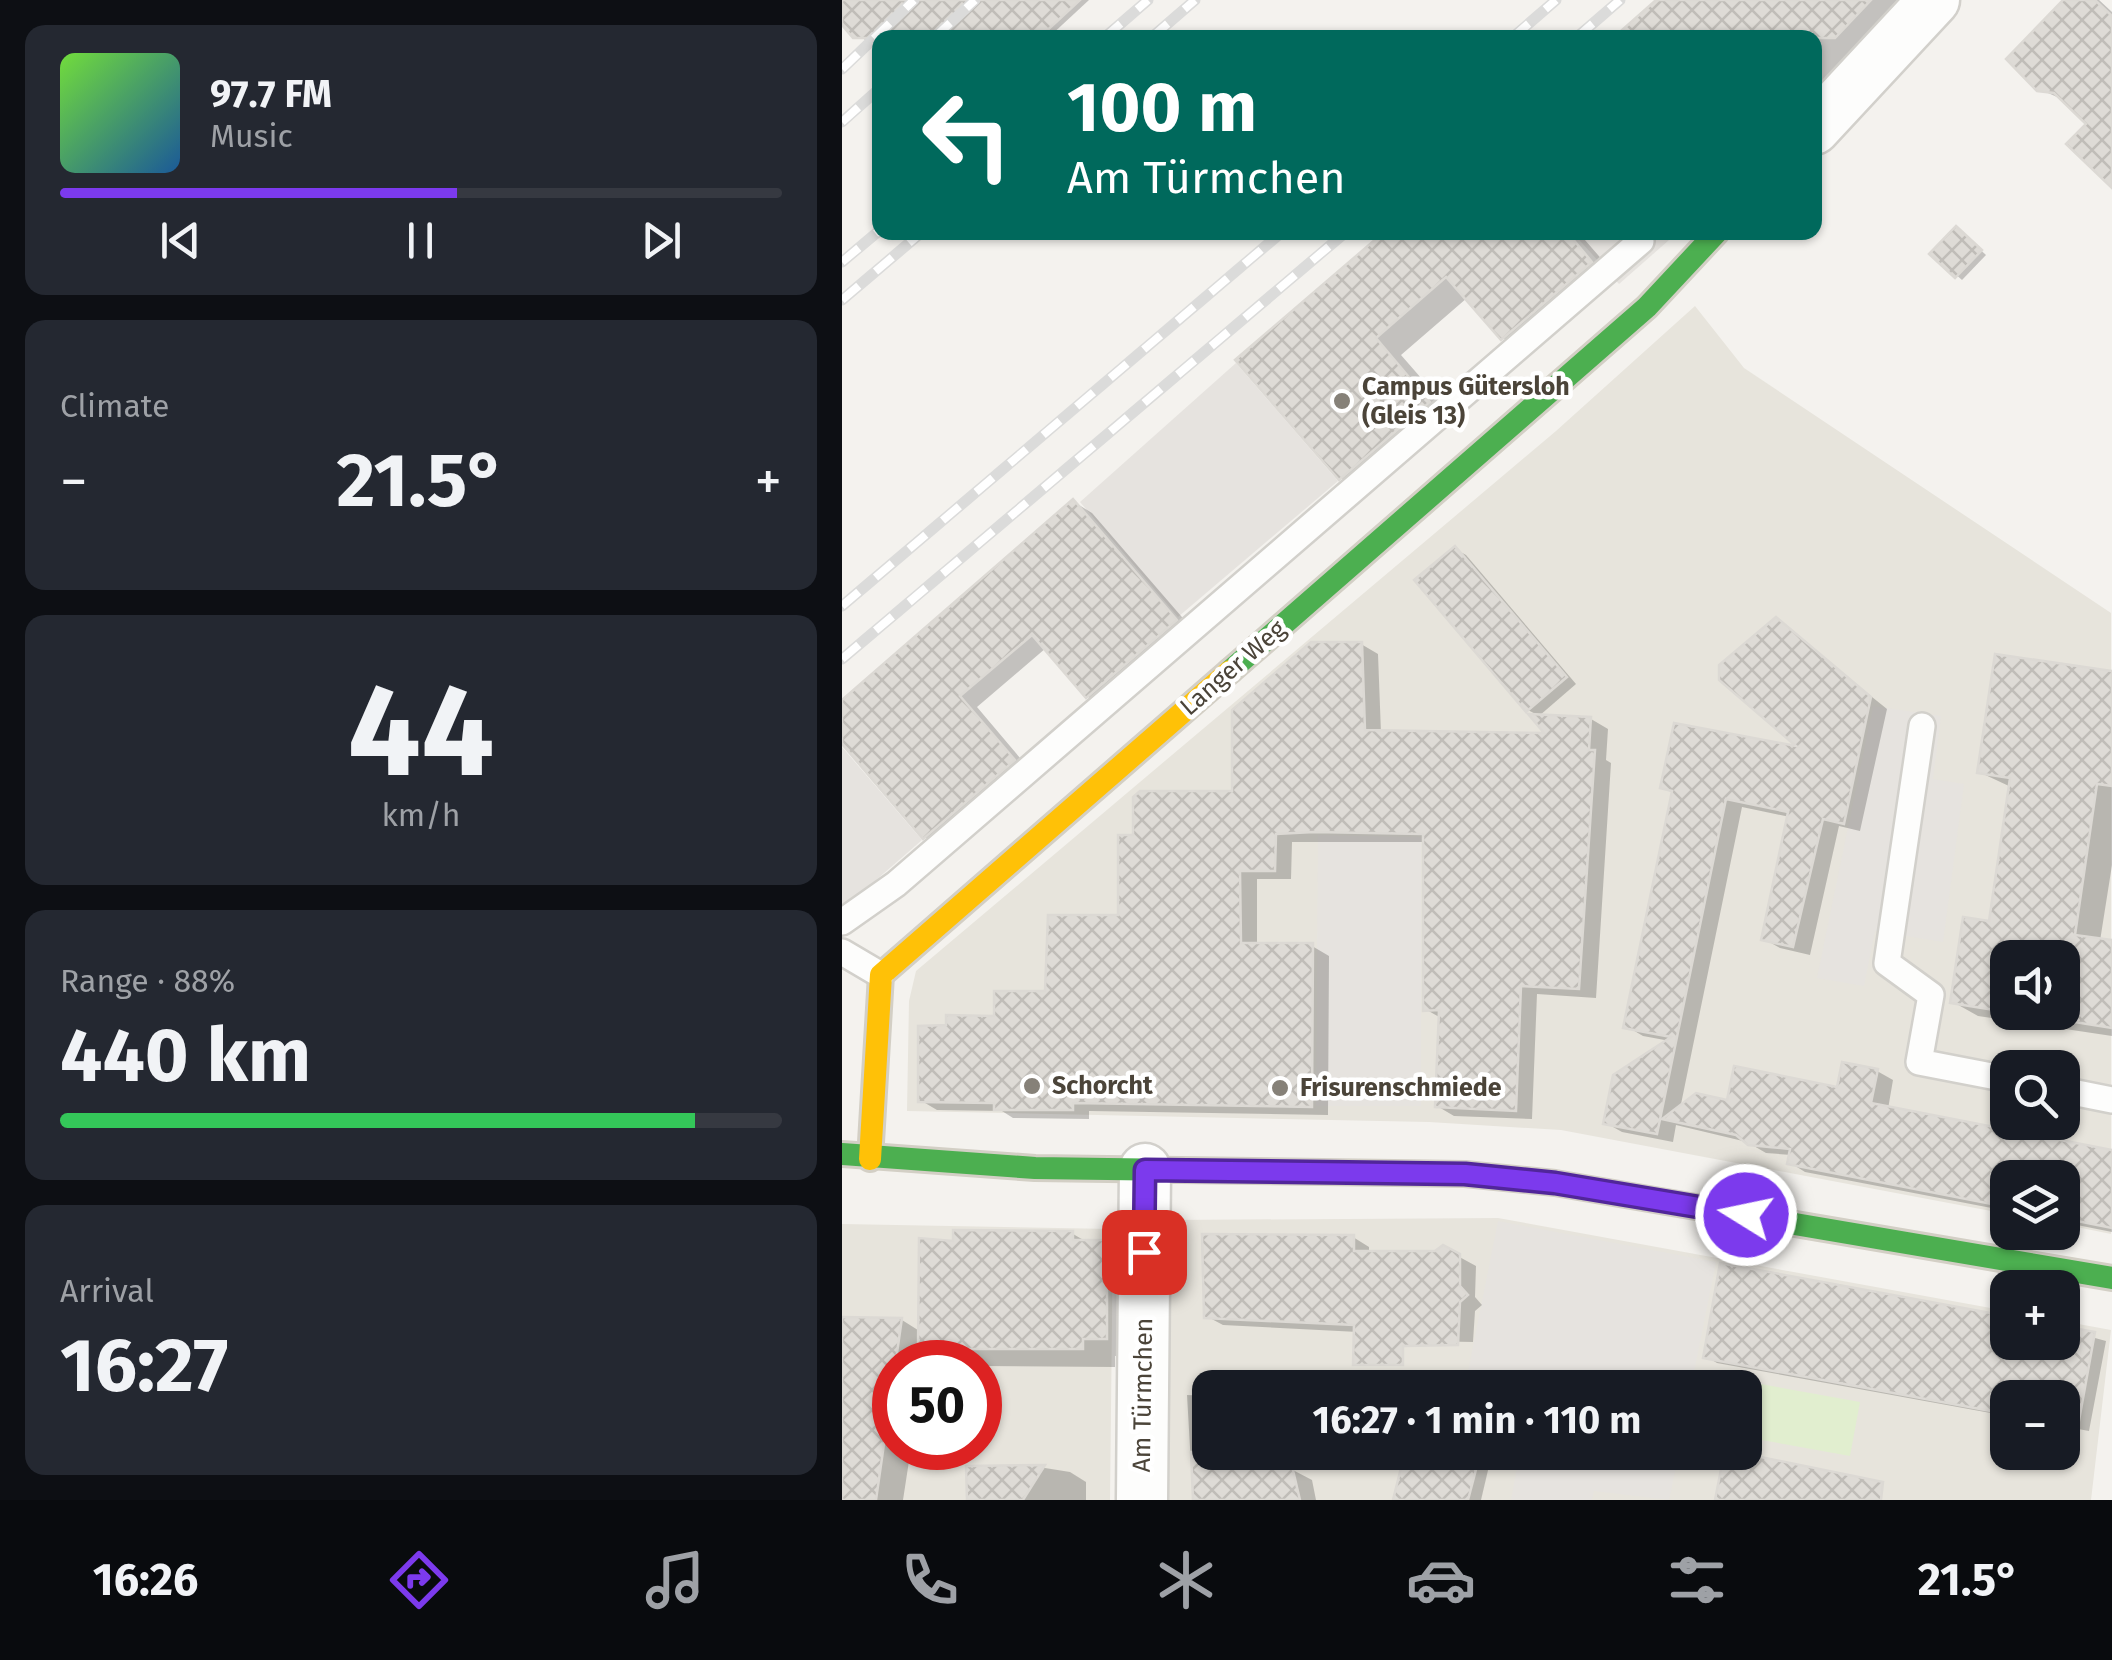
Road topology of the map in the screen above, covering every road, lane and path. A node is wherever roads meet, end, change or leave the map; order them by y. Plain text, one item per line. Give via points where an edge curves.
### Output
1 (1934, 0) edge
2 (1822, 120) edge
3 (1640, 240) edge
4 (1710, 240) edge
5 (1922, 726) dead end
6 (842, 922) edge
7 (842, 952) edge
8 (881, 975) junction
9 (1990, 1076) edge
10 (2080, 1094) edge
11 (2112, 1100) edge
12 (842, 1154) edge
13 (870, 1160) junction
14 (842, 1162) edge
15 (1145, 1170) junction
16 (2112, 1278) edge
17 (1142, 1500) edge

1 - 2 street
3 - 6 lane via 896,884
4 - 8 main road, Langer Weg via 1647,307
5 - 9 lane via 1887,962 1931,994 1919,1062
7 - 8 lane
8 - 13 main road
10 - 11 lane
12 - 13 main road
13 - 14 main road
13 - 15 main road
15 - 16 main road via 1465,1174 1555,1183
15 - 17 street, Am Türmchen

